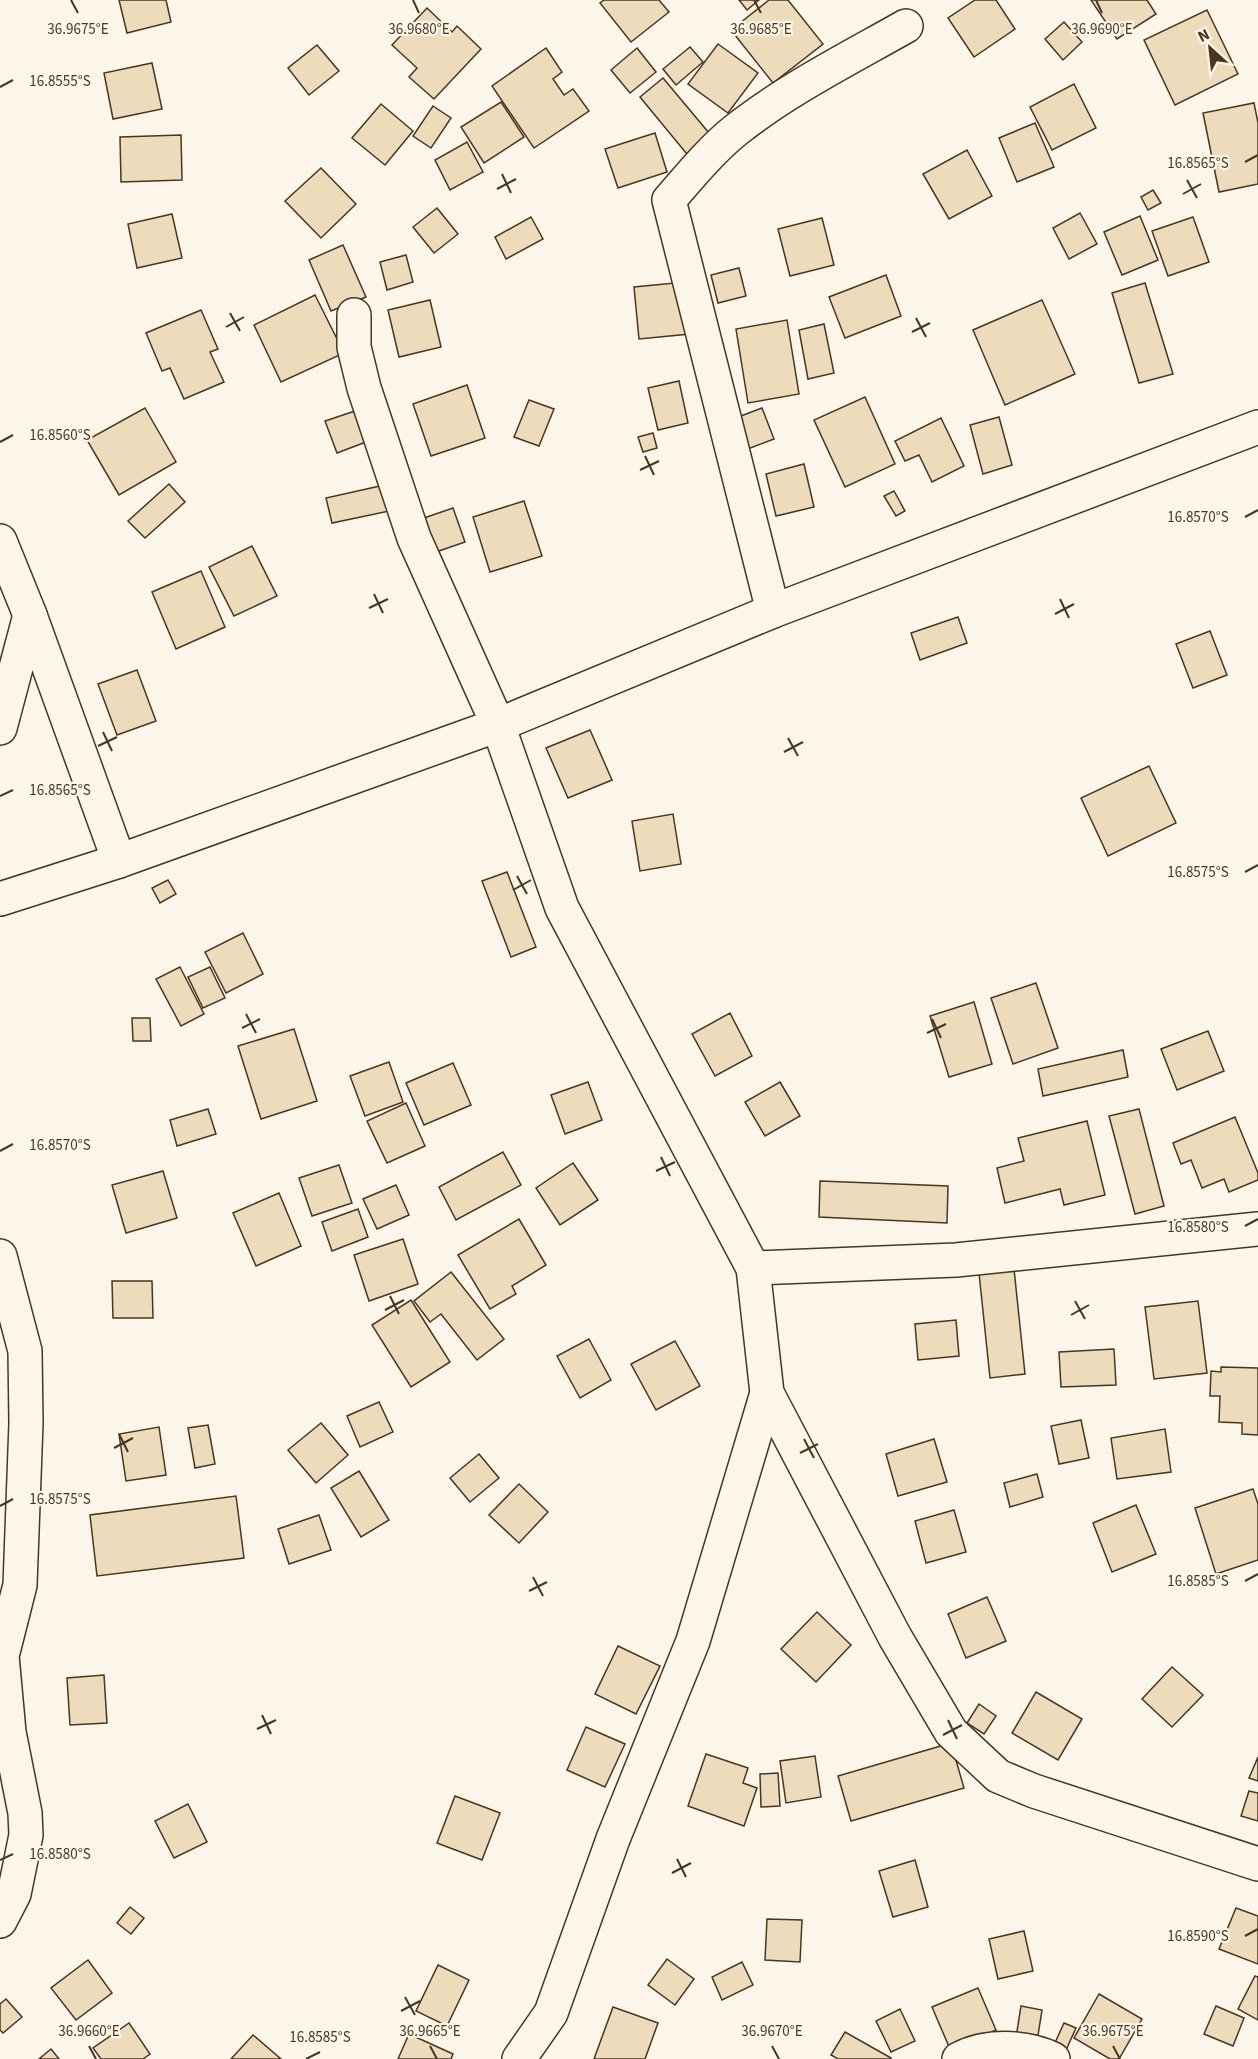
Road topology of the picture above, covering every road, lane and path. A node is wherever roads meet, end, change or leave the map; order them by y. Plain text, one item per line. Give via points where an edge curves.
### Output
1 (906, 27) dead end
2 (354, 315) dead end
3 (1258, 427) edge
4 (0, 541) edge
5 (773, 611) junction
6 (30, 615) junction
7 (498, 725) junction
8 (0, 728) edge
9 (119, 861) junction
10 (0, 898) edge
11 (1258, 1229) edge
12 (0, 1256) edge
13 (753, 1268) junction
14 (767, 1393) junction
15 (1258, 1864) edge
16 (0, 1921) edge
17 (519, 2059) edge
18 (959, 2059) edge
19 (1053, 2059) edge

1 - 5 street via 795,88 735,131 669,200
2 - 7 street via 354,347 364,388 414,538
3 - 5 street
4 - 6 street
5 - 7 street
6 - 8 street
6 - 9 street
7 - 9 street
7 - 13 street via 562,908
9 - 10 street
11 - 13 street via 956,1260
12 - 16 street via 25,1351 26,1423 20,1585 2,1656 9,1732 26,1813 26,1835 14,1894
13 - 14 street
14 - 15 street via 895,1636 951,1732 998,1776
14 - 17 street via 693,1641 613,1839 551,2013
18 - 19 street via 994,2048 1039,2052

